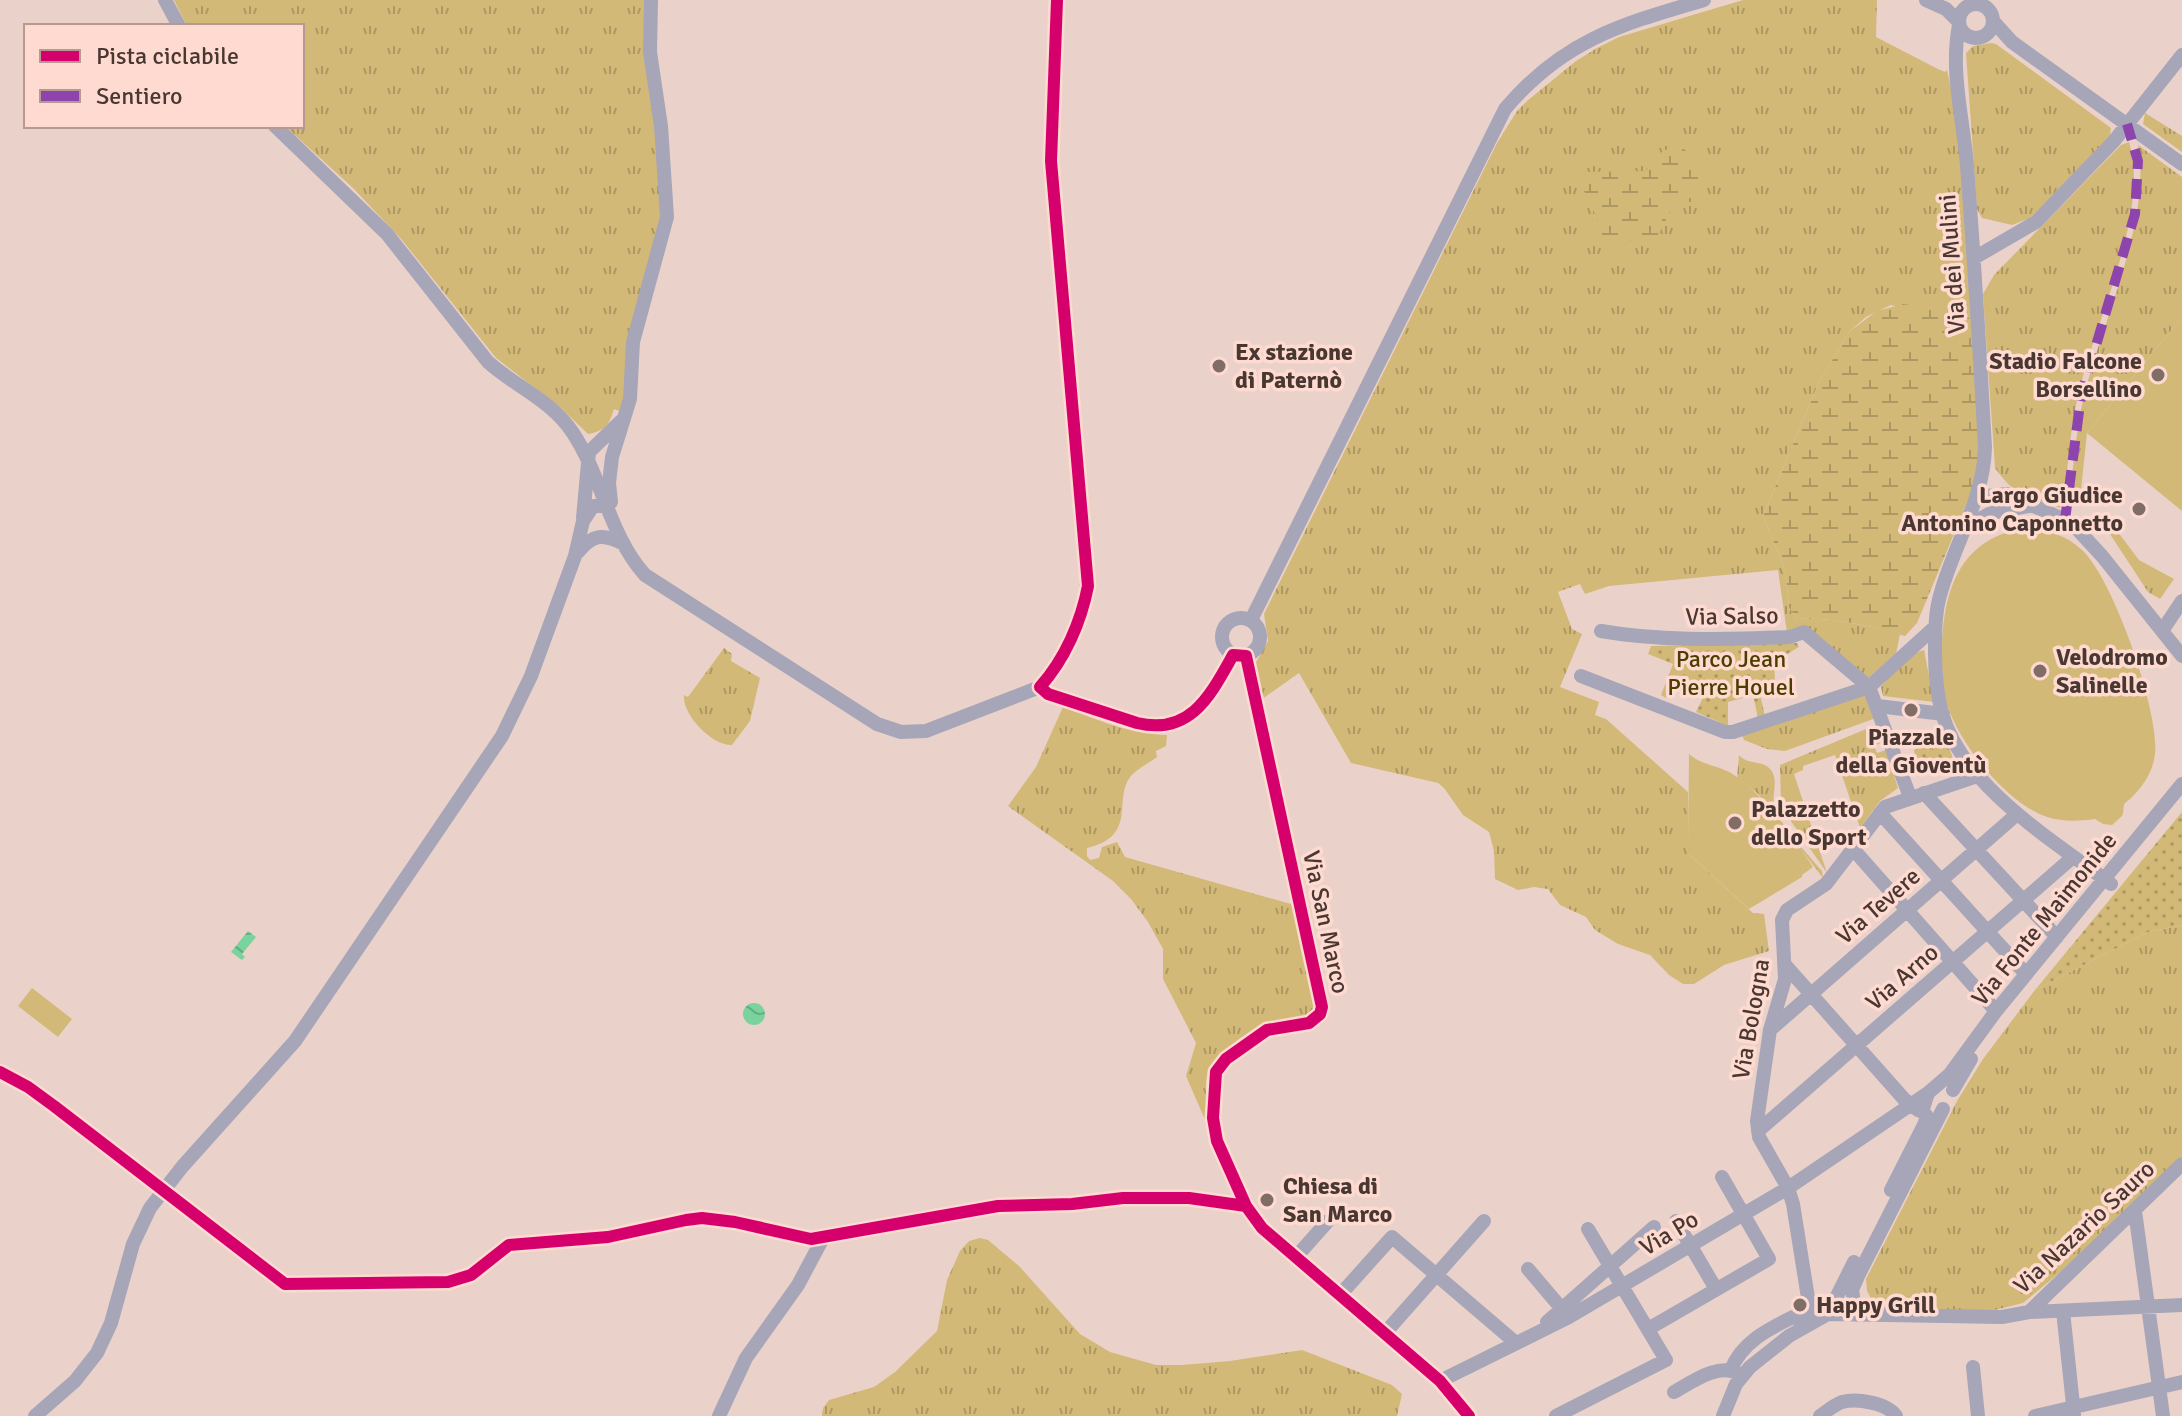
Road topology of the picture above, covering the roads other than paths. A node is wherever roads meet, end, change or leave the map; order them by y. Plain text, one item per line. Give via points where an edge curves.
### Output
1 (165, 0) edge
2 (651, 0) edge
3 (1057, 0) edge
4 (1704, 0) edge
5 (1926, 0) edge
6 (1989, 10) edge
7 (1965, 13) edge
8 (178, 24) edge
9 (1980, 37) junction
10 (2012, 42) junction
11 (2182, 55) edge
12 (1956, 58) junction
13 (2127, 124) junction
14 (277, 128) edge
15 (2182, 164) edge
16 (1974, 258) junction
17 (572, 431) junction
18 (610, 437) junction
19 (588, 463) junction
20 (1985, 467) junction
21 (1976, 497) junction
22 (2008, 502) junction
23 (608, 508) junction
24 (583, 521) junction
25 (1965, 527) junction
26 (622, 539) junction
27 (588, 541) junction
28 (575, 556) junction
29 (2182, 601) edge
30 (1251, 620) junction
31 (1935, 627) junction
32 (1601, 631) dead end
33 (2162, 631) junction
34 (1239, 655) junction
35 (2182, 656) edge
36 (1581, 676) dead end
37 (1040, 687) junction
38 (1869, 687) junction
39 (1878, 706) junction
40 (1943, 714) junction
41 (1980, 775) junction
42 (2182, 784) edge
43 (1917, 795) junction
44 (2182, 798) edge
45 (1880, 813) junction
46 (2016, 815) junction
47 (1853, 849) junction
48 (1976, 850) junction
49 (2073, 857) junction
50 (1941, 880) junction
51 (2108, 882) junction
52 (2023, 901) junction
53 (1907, 910) junction
54 (1987, 932) junction
55 (2057, 937) junction
56 (1953, 962) junction
57 (1786, 966) junction
58 (2026, 974) junction
59 (1811, 994) junction
60 (1996, 1011) junction
61 (1770, 1030) junction
62 (1857, 1046) junction
63 (0, 1072) edge
64 (1948, 1086) junction
65 (1943, 1109) junction
66 (1920, 1111) junction
67 (1758, 1131) junction
68 (2182, 1164) edge
69 (1722, 1177) dead end
70 (1788, 1188) junction
71 (163, 1190) junction
72 (1246, 1206) junction
73 (2135, 1211) junction
74 (1743, 1214) junction
75 (1328, 1221) dead end
76 (1484, 1221) dead end
77 (1676, 1221) dead end
78 (1654, 1227) dead end
79 (1588, 1229) dead end
80 (823, 1238) junction
81 (1690, 1246) junction
82 (1296, 1257) junction
83 (1610, 1266) junction
84 (1528, 1269) dead end
85 (1436, 1275) junction
86 (1622, 1286) junction
87 (1716, 1289) junction
88 (1340, 1295) junction
89 (2182, 1305) edge
90 (2148, 1307) junction
91 (2063, 1311) junction
92 (2029, 1312) junction
93 (1565, 1313) junction
94 (1828, 1314) junction
95 (1856, 1315) junction
96 (1812, 1323) junction
97 (1648, 1329) junction
98 (1385, 1333) junction
99 (1516, 1343) junction
100 (1973, 1367) dead end
101 (1736, 1374) junction
102 (1440, 1381) junction
103 (2182, 1382) edge
104 (2159, 1388) junction
105 (1674, 1392) dead end
106 (1872, 1404) junction
107 (2074, 1412) edge
108 (35, 1416) edge
109 (719, 1416) edge
110 (1469, 1416) edge
111 (1556, 1416) edge
112 (1723, 1416) edge
113 (1820, 1416) edge
114 (1858, 1416) edge
115 (1896, 1416) edge
116 (1978, 1416) edge
117 (2035, 1416) edge
118 (2163, 1416) edge

1 - 8 street
2 - 18 street via 650,52 667,217 633,342 626,415
3 - 37 street via 1051,161 1088,586 1066,650
4 - 30 street via 1595,36 1543,72 1505,109
5 - 7 street
6 - 7 street via 1979,4
6 - 9 street
6 - 10 street
7 - 9 street via 1964,34
7 - 12 street, Via dei Mulini
9 - 10 street
9 - 12 street
10 - 13 street
11 - 13 street
12 - 16 street, Via dei Mulini
13 - 15 street
13 - 16 street via 2036,222
14 - 17 street via 387,234 488,362 548,404
16 - 20 street, Via dei Mulini
17 - 18 street
17 - 19 street
18 - 19 street via 600,460
18 - 26 street via 609,494
19 - 23 street
19 - 24 street
20 - 21 street, Via dei Mulini
20 - 22 street
21 - 22 street via 1989,507
21 - 25 street, Via dei Mulini
22 - 25 street
22 - 33 street via 2050,513 2078,530
23 - 24 street via 593,506
23 - 26 street
23 - 27 street
24 - 28 street
25 - 31 street, Via dei Mulini via 1940,594
26 - 27 street via 599,536
26 - 37 street via 636,565 659,585 891,730 926,731
27 - 28 street
28 - 71 street via 531,676 502,736 295,1041
29 - 33 street
30 - 34 street via 1261,637 1257,649
30 - 34 street via 1240,618 1225,626 1223,643
31 - 38 street
31 - 40 street, Via dei Mulini
32 - 38 street, Via Salso via 1694,640 1804,632
33 - 35 street
34 - 37 street via 1198,708 1167,725 1137,723
34 - 72 street, Via San Marco via 1322,1000 1315,1019 1267,1030 1216,1072 1214,1130
36 - 38 street via 1725,732
38 - 39 street, Via Salso
39 - 40 street
39 - 43 street, Via Salso
40 - 41 street, Via dei Mulini
41 - 43 street, Via Bologna
41 - 46 street, Via dei Mulini
42 - 51 street, Via Fonte Maimonide
43 - 45 street, Via Bologna via 1891,803
43 - 48 street
44 - 51 street, Via Fonte Maimonide
45 - 47 street, Via Bologna
45 - 50 street
46 - 48 street, Via Tevere
46 - 49 street, Via dei Mulini
47 - 53 street
47 - 57 street, Via Bologna via 1826,884 1787,910 1781,932
48 - 50 street, Via Tevere
48 - 52 street
49 - 51 street, Via dei Mulini
49 - 52 street, Via Arno
50 - 53 street, Via Tevere
50 - 54 street
51 - 55 street, Via Fonte Maimonide
51 - 64 street, Via Fonte Maimonide
52 - 54 street, Via Arno
52 - 55 street
53 - 56 street
53 - 59 street, Via Tevere
54 - 56 street, Via Arno
54 - 58 street
55 - 58 street, Via Fonte Maimonide
56 - 60 street
56 - 62 street, Via Arno
57 - 59 street
57 - 61 street, Via Bologna
58 - 60 street, Via Fonte Maimonide
59 - 61 street, Via Tevere
59 - 62 street
60 - 64 street, Via Fonte Maimonide
61 - 67 street, Via Bologna
62 - 66 street
62 - 67 street, Via Arno
63 - 71 street via 28,1087
64 - 65 street via 1949,1103
64 - 66 street via 1928,1093
65 - 66 street via 1934,1115
65 - 95 street via 1852,1290
66 - 70 street, Via Po
66 - 94 street via 1925,1123
67 - 70 street
68 - 73 street, Via Nazario Sauro
69 - 74 street
70 - 74 street, Via Po
70 - 96 street
71 - 80 street via 285,1284 448,1282 471,1275 509,1245 608,1237 702,1218
71 - 108 street via 141,1225 97,1353
72 - 80 street via 1189,1198 998,1206
72 - 82 street, Via San Marco
73 - 90 street
73 - 92 street, Via Nazario Sauro
74 - 81 street, Via Po
74 - 87 street via 1769,1259
75 - 82 street
76 - 85 street
77 - 81 street
78 - 83 street
79 - 83 street
80 - 109 street via 798,1285 746,1358
81 - 86 street, Via Po
81 - 87 street
82 - 88 street, Via San Marco
83 - 86 street
83 - 93 street
84 - 93 street
85 - 88 street via 1392,1237
85 - 98 street
85 - 99 street
86 - 93 street, Via Po
86 - 97 street
87 - 97 street
88 - 98 street, Via San Marco
89 - 90 street
90 - 91 street
90 - 104 street
91 - 92 street
91 - 107 street
92 - 95 street, Via Nazario Sauro via 2002,1317
93 - 99 street
94 - 95 street, Via Nazario Sauro
94 - 96 street
96 - 101 street
97 - 111 street via 1666,1360
98 - 102 street, Via San Marco
99 - 102 street
100 - 116 street
101 - 105 street via 1697,1379
101 - 112 street
102 - 110 street, Via San Marco
103 - 104 street
104 - 107 street
104 - 118 street
106 - 113 street via 1846,1401
106 - 114 street
106 - 115 street
107 - 117 street

